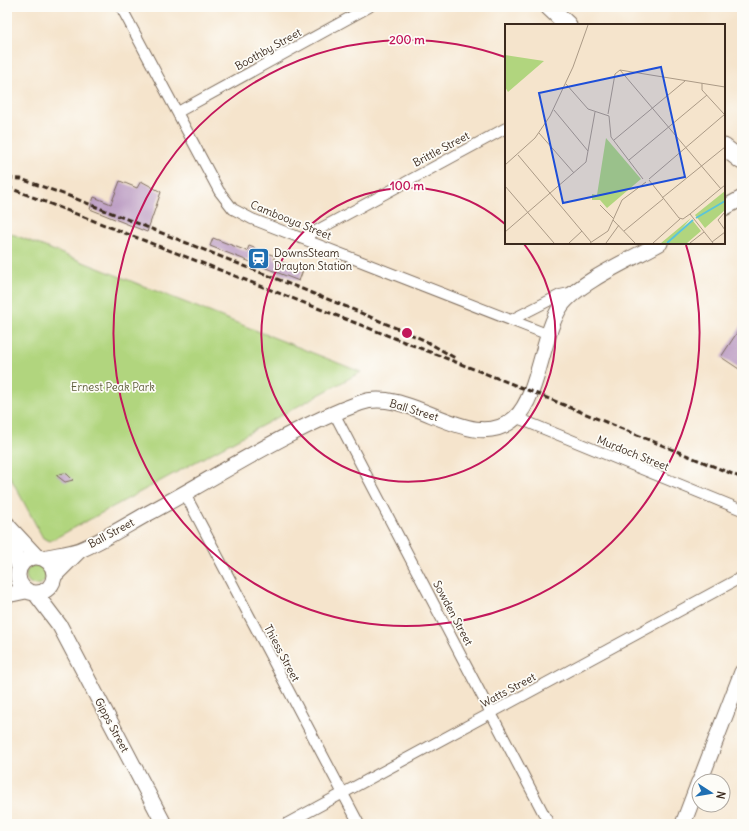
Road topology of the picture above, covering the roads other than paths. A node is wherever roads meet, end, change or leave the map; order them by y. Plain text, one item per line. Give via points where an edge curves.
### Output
1 (121, 7) edge
2 (369, 7) edge
3 (549, 7) edge
4 (567, 24) edge
5 (178, 112) junction
6 (505, 129) edge
7 (725, 149) edge
8 (742, 161) edge
9 (742, 198) edge
10 (725, 207) edge
11 (303, 238) junction
12 (658, 244) edge
13 (574, 292) junction
14 (511, 320) junction
15 (549, 335) junction
16 (334, 413) junction
17 (516, 418) junction
18 (185, 494) junction
19 (742, 510) edge
20 (8, 525) edge
21 (80, 550) junction
22 (40, 557) junction
23 (14, 575) edge
24 (742, 578) edge
25 (52, 580) junction
26 (31, 592) junction
27 (7, 595) edge
28 (60, 626) junction
29 (742, 672) edge
30 (492, 713) junction
31 (703, 773) edge
32 (343, 794) junction
33 (691, 803) edge
34 (164, 824) edge
35 (286, 824) edge
36 (359, 824) edge
37 (549, 824) edge
38 (683, 824) edge

1 - 5 street, Cambooya Street
2 - 5 street, Boothby Street
3 - 4 highway
5 - 11 street, Cambooya Street via 219,191 233,208 252,219
6 - 11 street, Brittle Street
7 - 8 highway
9 - 10 main road
11 - 14 street, Cambooya Street
12 - 13 main road
13 - 14 street via 560,295
13 - 15 main road via 561,306
14 - 15 street, Cambooya Street
15 - 17 main road via 530,391
16 - 17 main road, Ball Street via 362,402 382,401 412,407 475,429 494,429
16 - 18 main road, Ball Street
16 - 30 street, Sowden Street
17 - 19 street, Murdoch Street
18 - 21 main road, Ball Street
18 - 32 street, Thiess Street
20 - 22 main road
20 - 23 main road
21 - 22 main road, Ball Street
21 - 25 main road, Ball Street
22 - 23 main road via 26,559
22 - 25 main road via 51,565
23 - 26 main road via 19,583
24 - 30 street, Watts Street
25 - 26 main road via 44,591
25 - 28 main road, Gipps Street
26 - 27 main road
26 - 28 main road, Gipps Street
28 - 34 main road, Gipps Street
29 - 31 main road
30 - 32 street, Watts Street
30 - 37 street, Sowden Street
32 - 35 street, Watts Street
32 - 36 street, Thiess Street
33 - 38 main road

